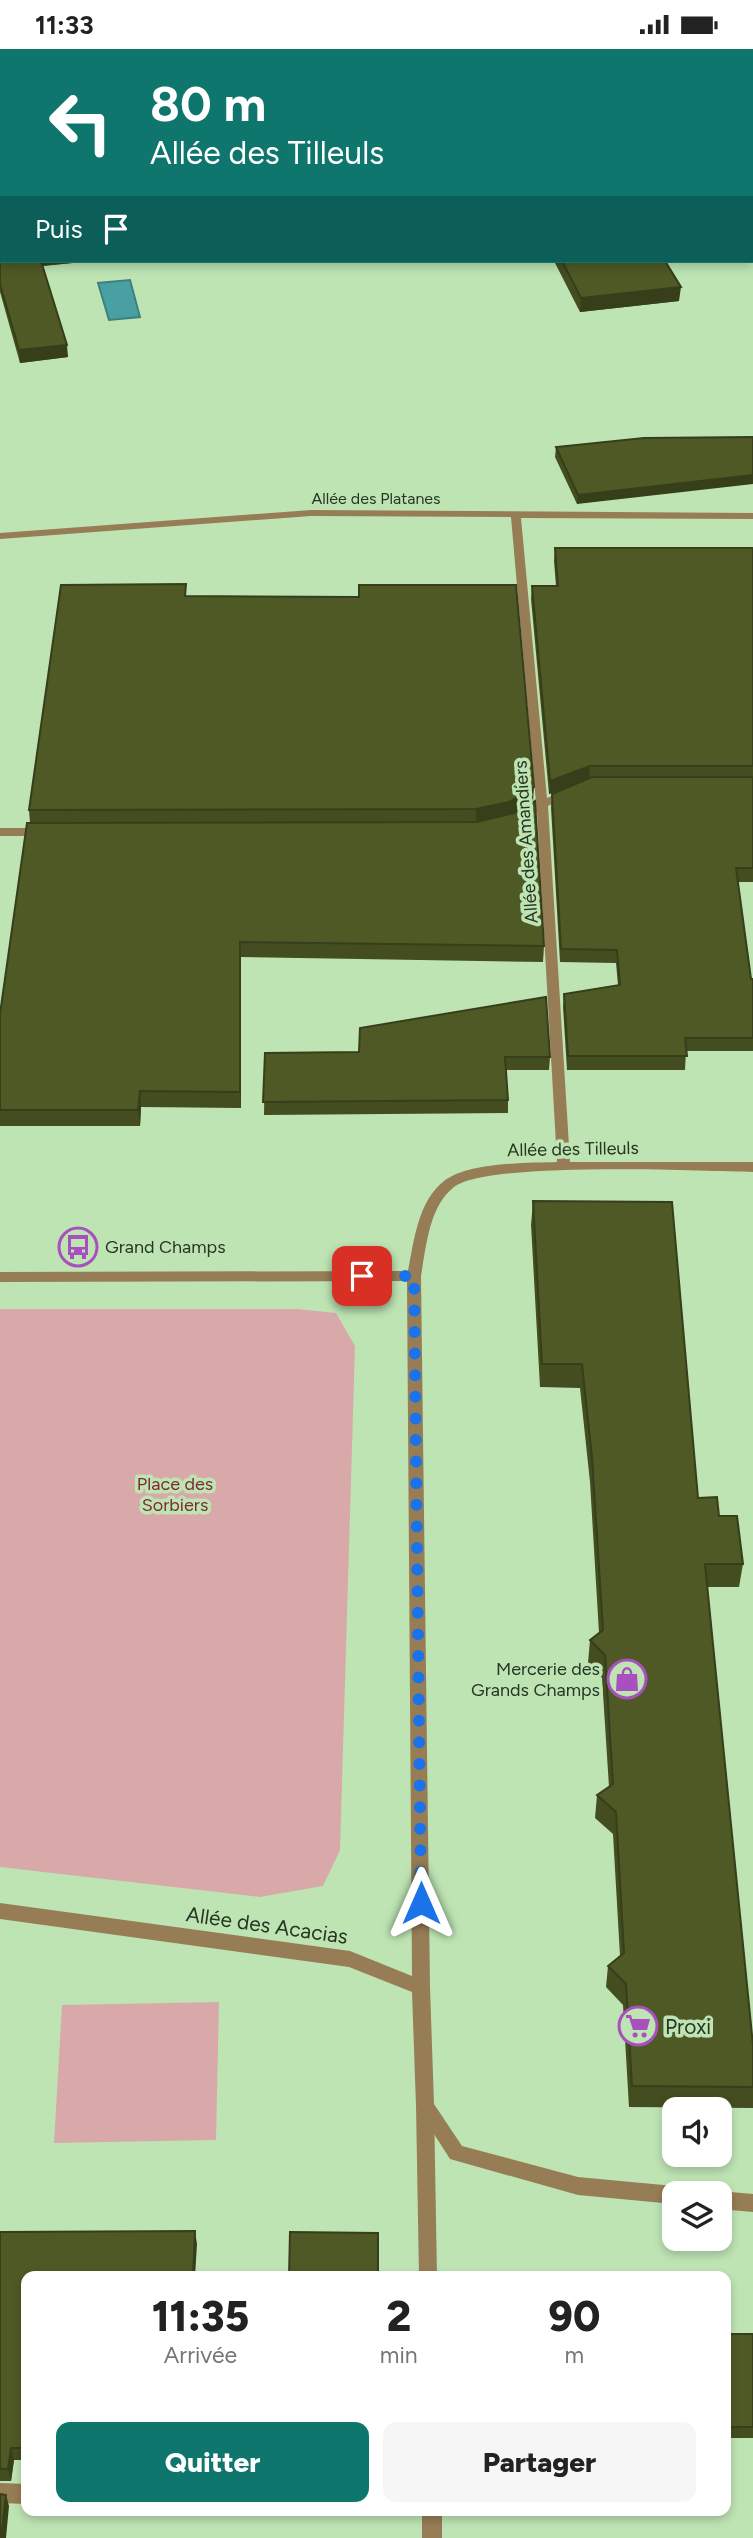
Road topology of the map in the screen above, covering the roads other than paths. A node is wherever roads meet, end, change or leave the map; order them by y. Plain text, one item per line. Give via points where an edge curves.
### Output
1 (516, 514) junction
2 (753, 516) edge
3 (0, 536) edge
4 (577, 790) edge
5 (542, 804) junction
6 (513, 822) edge
7 (0, 832) edge
8 (56, 832) edge
9 (564, 1167) junction
10 (753, 1167) edge
11 (414, 1276) junction
12 (0, 1277) edge
13 (0, 1911) edge
14 (421, 1987) junction
15 (425, 2106) junction
16 (662, 2194) edge
17 (732, 2201) edge
18 (753, 2203) edge
19 (428, 2271) edge
20 (0, 2493) edge
21 (21, 2494) edge
22 (432, 2516) edge
23 (432, 2538) edge

1 - 2 street, Allée des Platanes
1 - 3 street, Allée des Platanes via 311,513
1 - 5 street, Allée des Amandiers
4 - 5 street
5 - 6 street
5 - 9 street, Allée des Amandiers
7 - 8 street
9 - 10 street, Allée des Tilleuls
9 - 11 street, Allée des Tilleuls via 479,1172 451,1181 428,1211
11 - 12 street
11 - 14 street, Allée des Tilleuls
13 - 14 street, Allée des Acacias via 350,1959
14 - 15 street
15 - 16 street via 456,2153 578,2186
15 - 19 street
17 - 18 street
20 - 21 street
22 - 23 street

